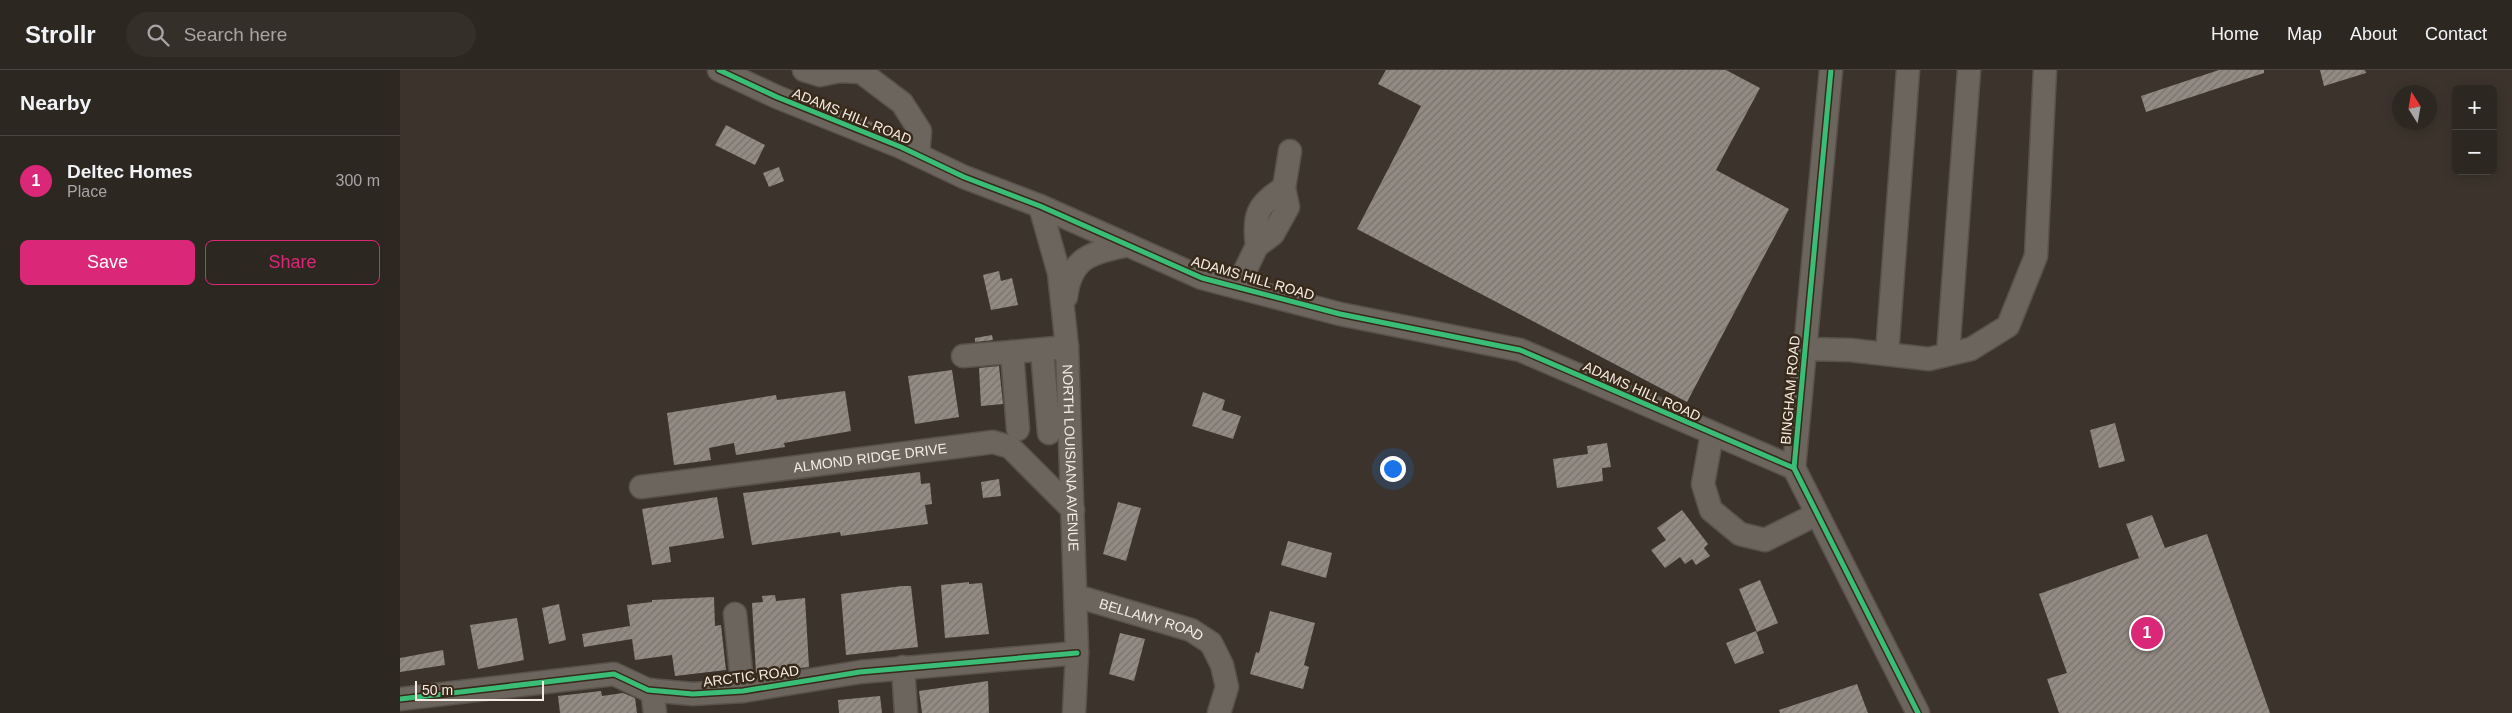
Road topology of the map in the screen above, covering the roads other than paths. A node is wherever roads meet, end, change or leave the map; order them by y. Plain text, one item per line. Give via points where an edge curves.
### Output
1 (719, 70) edge
2 (804, 70) edge
3 (1831, 70) edge
4 (1908, 70) edge
5 (1969, 70) edge
6 (2045, 70) edge
7 (1290, 152) dead end
8 (918, 156) junction
9 (1040, 206) junction
10 (1128, 245) junction
11 (1237, 287) junction
12 (1064, 316) junction
13 (1067, 347) junction
14 (1805, 349) junction
15 (1042, 351) junction
16 (1012, 352) junction
17 (1887, 354) junction
18 (1948, 354) junction
19 (963, 356) dead end
20 (1049, 433) junction
21 (1712, 434) junction
22 (1014, 438) junction
23 (1071, 444) junction
24 (1794, 468) junction
25 (641, 487) dead end
26 (1073, 510) junction
27 (1817, 514) junction
28 (1076, 596) junction
29 (736, 614) dead end
30 (1077, 653) junction
31 (903, 667) junction
32 (652, 690) junction
33 (743, 691) junction
34 (400, 699) edge
35 (656, 713) edge
36 (906, 713) edge
37 (1074, 713) edge
38 (1219, 713) edge
39 (1918, 713) edge

1 - 8 street, ADAMS HILL ROAD
2 - 8 street via 820,75 840,71 861,72 902,102 920,131
3 - 14 street, BINGHAM ROAD
4 - 17 street
5 - 18 street
6 - 18 street via 2036,256 2008,326 1972,349
7 - 11 street via 1284,188 1288,207 1273,234 1257,246
8 - 9 street, ADAMS HILL ROAD
9 - 10 street, ADAMS HILL ROAD
9 - 12 street, NORTH LOUISIANA AVENUE via 1059,273
10 - 11 street, ADAMS HILL ROAD via 1202,278
10 - 12 street via 1090,256 1073,269
11 - 21 street, ADAMS HILL ROAD via 1340,314 1520,350
12 - 13 street, NORTH LOUISIANA AVENUE
13 - 15 street
13 - 23 street, NORTH LOUISIANA AVENUE
14 - 17 street
14 - 24 street, BINGHAM ROAD
15 - 16 street
15 - 20 street
16 - 19 street
16 - 22 street
17 - 18 street via 1929,359
20 - 22 street, ALMOND RIDGE DRIVE
20 - 23 street, ALMOND RIDGE DRIVE
21 - 24 street, ADAMS HILL ROAD
21 - 27 street via 1703,484 1711,510 1740,534 1765,540
22 - 25 street, ALMOND RIDGE DRIVE
22 - 26 street
23 - 26 street, NORTH LOUISIANA AVENUE
24 - 27 street
26 - 28 street, NORTH LOUISIANA AVENUE
27 - 39 street
28 - 30 street, NORTH LOUISIANA AVENUE
28 - 38 street, BELLAMY ROAD via 1191,630 1211,643 1222,665 1226,687
29 - 33 street
30 - 31 street, ARCTIC ROAD
30 - 37 street, NORTH LOUISIANA AVENUE
31 - 33 street, ARCTIC ROAD
31 - 36 street
32 - 33 street, ARCTIC ROAD via 693,694
32 - 34 street, ARCTIC ROAD via 614,674
32 - 35 street

